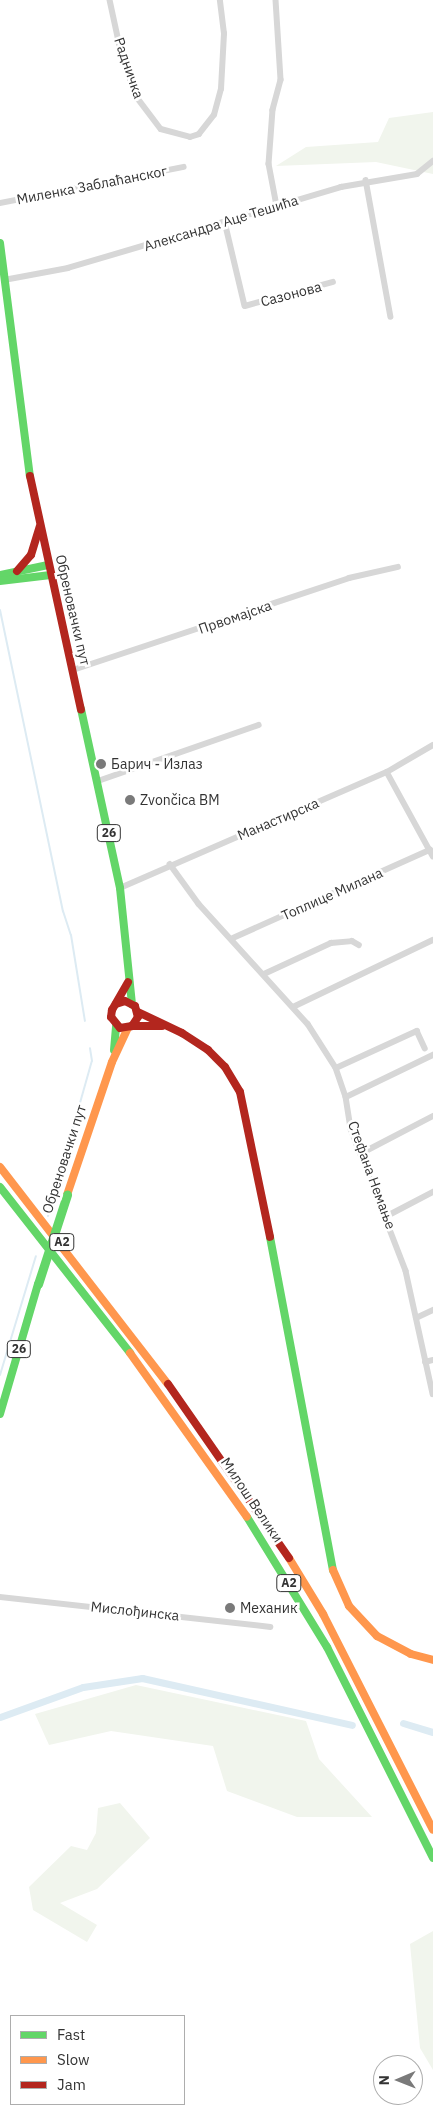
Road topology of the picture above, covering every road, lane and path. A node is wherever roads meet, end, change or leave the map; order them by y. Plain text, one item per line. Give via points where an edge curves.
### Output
1 (110, 0) edge
2 (220, 0) edge
3 (276, 0) edge
4 (433, 161) edge
5 (184, 167) dead end
6 (366, 180) junction
7 (0, 203) edge
8 (276, 206) junction
9 (225, 222) junction
10 (0, 243) edge
11 (4, 280) junction
12 (334, 282) dead end
13 (3, 302) edge
14 (391, 317) dead end
15 (40, 526) junction
16 (48, 565) junction
17 (398, 567) dead end
18 (17, 571) junction
19 (0, 574) edge
20 (51, 575) junction
21 (0, 581) edge
22 (73, 670) junction
23 (259, 725) dead end
24 (433, 745) edge
25 (387, 772) junction
26 (98, 781) junction
27 (432, 853) edge
28 (170, 864) junction
29 (120, 888) junction
30 (233, 938) junction
31 (433, 940) edge
32 (359, 945) dead end
33 (264, 974) junction
34 (128, 982) junction
35 (116, 1004) junction
36 (293, 1007) junction
37 (135, 1008) junction
38 (116, 1025) junction
39 (170, 1026) junction
40 (130, 1027) junction
41 (425, 1048) dead end
42 (433, 1055) edge
43 (114, 1057) junction
44 (336, 1068) junction
45 (346, 1097) junction
46 (341, 1109) dead end
47 (349, 1109) junction
48 (433, 1116) edge
49 (362, 1154) junction
50 (0, 1167) edge
51 (0, 1187) edge
52 (433, 1192) edge
53 (387, 1216) junction
54 (433, 1310) edge
55 (416, 1318) junction
56 (433, 1360) edge
57 (425, 1362) junction
58 (433, 1394) edge
59 (0, 1414) edge
60 (0, 1597) edge
61 (270, 1627) dead end
62 (433, 1660) edge
63 (433, 1830) edge
64 (433, 1858) edge

1 - 2 street, Радничка via 121,51 136,96 161,129 190,137 199,134 214,115 221,89 224,34
3 - 8 street via 281,80 273,110 269,164
4 - 6 street, Александра Аце Тешића via 417,174
5 - 7 street, Миленка Заблаћанског
6 - 8 street, Александра Аце Тешића
6 - 14 street
8 - 9 street, Александра Аце Тешића
9 - 11 street, Александра Аце Тешића via 68,268
9 - 12 street, Сазонова via 245,306
10 - 11 main road, Обреновачки пут / 26
11 - 13 main road, Обреновачки пут / 26
13 - 15 main road, Обреновачки пут / 26
15 - 16 main road, Обреновачки пут / 26
15 - 18 main road via 32,555
16 - 18 main road
16 - 20 main road, Обреновачки пут / 26
17 - 22 street, Првомајска via 349,578
18 - 19 main road
20 - 21 main road
20 - 22 main road, Обреновачки пут / 26
22 - 26 main road, Обреновачки пут / 26
23 - 26 street
24 - 25 street, Манастирска
25 - 27 street
25 - 28 street, Манастирска
26 - 29 main road, Обреновачки пут / 26
27 - 30 street, Топлице Милана
28 - 29 street, Манастирска
28 - 30 street, Стефана Немање via 200,904
29 - 34 main road, Обреновачки пут / 26 via 127,938
30 - 33 street, Стефана Немање
31 - 36 street
32 - 33 street via 352,941 331,944
33 - 36 street, Стефана Немање
34 - 35 main road, Обреновачки пут / 26
34 - 37 main road, Обреновачки пут / 26
35 - 37 main road via 125,1001
35 - 38 main road, 26 via 111,1014
36 - 44 street, Стефана Немање
37 - 39 main road
37 - 40 main road, 26
38 - 40 main road
38 - 43 main road, Обреновачки пут / 26
39 - 40 main road
39 - 62 main road via 196,1040 216,1057 232,1078 245,1105 336,1581 349,1606 372,1632 402,1650
40 - 43 main road, Обреновачки пут / 26
41 - 44 street via 417,1031
42 - 45 street
43 - 59 main road, Обреновачки пут / 26, bridge via 38,1284
44 - 45 street, Стефана Немање
45 - 47 street, Стефана Немање
46 - 47 street
47 - 49 street, Стефана Немање via 352,1129
48 - 49 street
49 - 53 street, Стефана Немање
50 - 63 main road, Милош Велики / A2 via 142,1346 293,1564 323,1614
51 - 64 main road, Милош Велики / A2 via 151,1380 257,1530 327,1647
52 - 53 street
53 - 55 street, Стефана Немање via 406,1271
54 - 55 street
55 - 57 street, Стефана Немање
56 - 57 street
57 - 58 street, Стефана Немање
60 - 61 street, Мислођинска

